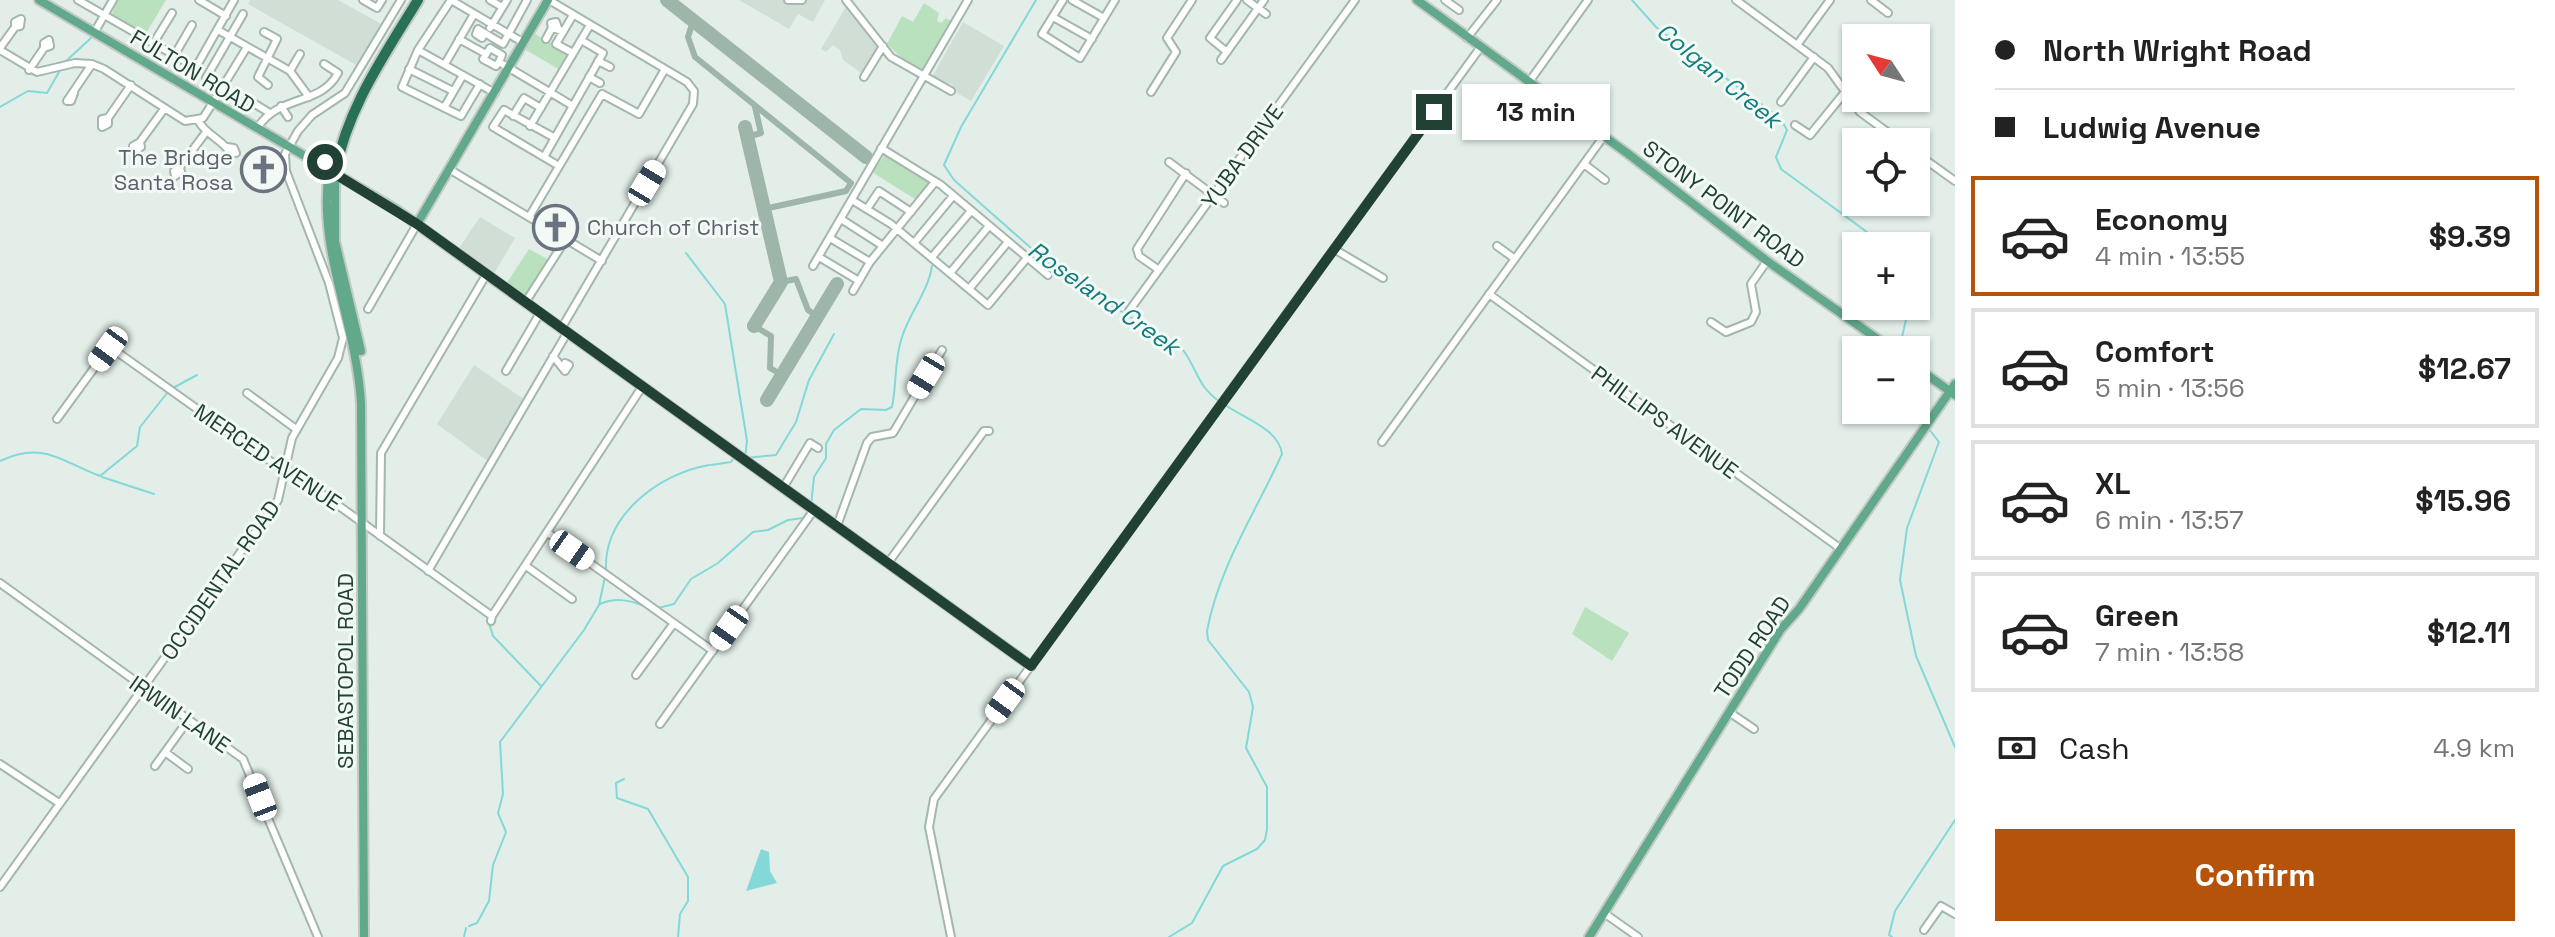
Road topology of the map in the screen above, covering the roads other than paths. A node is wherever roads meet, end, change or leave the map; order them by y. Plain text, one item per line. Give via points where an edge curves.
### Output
1 (39, 0) edge
2 (46, 0) edge
3 (78, 0) edge
4 (113, 0) edge
5 (199, 0) edge
6 (234, 0) edge
7 (363, 0) edge
8 (382, 0) edge
9 (401, 0) edge
10 (410, 0) edge
11 (418, 0) edge
12 (451, 0) edge
13 (490, 0) edge
14 (507, 0) edge
15 (527, 0) edge
16 (548, 0) edge
17 (788, 0) edge
18 (802, 0) edge
19 (848, 0) edge
20 (970, 0) edge
21 (1063, 0) edge
22 (1072, 0) edge
23 (1115, 0) edge
24 (1192, 0) edge
25 (1237, 0) edge
26 (1247, 0) edge
27 (1264, 0) edge
28 (1355, 0) edge
29 (1417, 0) edge
30 (1445, 0) edge
31 (1497, 0) edge
32 (1588, 0) edge
33 (1736, 0) edge
34 (1830, 0) edge
35 (1871, 0) edge
36 (502, 7) junction
37 (1258, 9) junction
38 (1459, 10) dead end
39 (172, 13) dead end
40 (561, 13) dead end
41 (1435, 13) junction
42 (1888, 13) dead end
43 (243, 14) dead end
44 (474, 14) junction
45 (1266, 14) dead end
46 (104, 15) junction
47 (573, 15) junction
48 (226, 16) junction
49 (1053, 17) junction
50 (1471, 17) dead end
51 (1104, 18) junction
52 (1479, 22) junction
53 (492, 24) junction
54 (192, 25) dead end
55 (590, 25) junction
56 (15, 27) dead end
57 (557, 27) junction
58 (218, 30) junction
59 (95, 31) junction
60 (264, 32) dead end
61 (509, 34) junction
62 (229, 37) junction
63 (1467, 38) junction
64 (459, 39) junction
65 (546, 39) dead end
66 (1092, 39) junction
67 (581, 40) junction
68 (602, 40) dead end
69 (523, 43) junction
70 (153, 44) junction
71 (1797, 45) junction
72 (883, 46) junction
73 (247, 47) junction
74 (44, 48) dead end
75 (1480, 48) junction
76 (0, 49) edge
77 (597, 49) junction
78 (418, 50) junction
79 (1227, 52) junction
80 (573, 53) junction
81 (300, 54) dead end
82 (174, 56) junction
83 (1814, 57) junction
84 (268, 58) junction
85 (1221, 60) dead end
86 (598, 61) junction
87 (92, 64) junction
88 (324, 64) dead end
89 (445, 64) junction
90 (505, 66) junction
91 (610, 67) dead end
92 (409, 69) junction
93 (665, 69) junction
94 (29, 70) junction
95 (290, 71) junction
96 (463, 75) junction
97 (589, 77) junction
98 (864, 77) dead end
99 (926, 77) junction
100 (206, 78) dead end
101 (1529, 82) junction
102 (600, 83) dead end
103 (331, 84) junction
104 (480, 84) junction
105 (131, 85) junction
106 (268, 85) dead end
107 (1842, 88) edge
108 (453, 91) junction
109 (951, 91) dead end
110 (550, 92) junction
111 (1151, 92) dead end
112 (74, 93) dead end
113 (494, 93) junction
114 (580, 93) junction
115 (342, 96) junction
116 (1842, 96) edge
117 (309, 97) junction
118 (247, 99) dead end
119 (426, 99) junction
120 (590, 99) dead end
121 (213, 102) junction
122 (1781, 102) dead end
123 (281, 106) junction
124 (422, 106) dead end
125 (572, 107) junction
126 (444, 108) junction
127 (541, 108) junction
128 (164, 109) junction
129 (268, 112) junction
130 (1860, 112) edge
131 (582, 114) dead end
132 (513, 116) junction
133 (288, 117) dead end
134 (108, 118) dead end
135 (198, 120) junction
136 (562, 124) junction
137 (1795, 125) dead end
138 (530, 126) junction
139 (258, 127) junction
140 (1881, 128) edge
141 (572, 130) dead end
142 (206, 132) junction
143 (1604, 136) junction
144 (554, 139) junction
145 (140, 142) dead end
146 (519, 142) junction
147 (288, 146) junction
148 (563, 146) dead end
149 (227, 147) dead end
150 (882, 149) junction
151 (514, 151) dead end
152 (544, 157) junction
153 (1169, 162) dead end
154 (1930, 163) edge
155 (1584, 164) junction
156 (559, 166) junction
157 (180, 167) dead end
158 (328, 169) junction
159 (449, 169) junction
160 (1186, 173) junction
161 (1605, 180) dead end
162 (348, 181) junction
163 (1955, 181) edge
164 (935, 182) junction
165 (1213, 195) junction
166 (953, 196) junction
167 (852, 200) junction
168 (1224, 203) dead end
169 (867, 209) junction
170 (971, 211) junction
171 (911, 212) junction
172 (333, 213) junction
173 (529, 217) junction
174 (841, 219) junction
175 (417, 224) junction
176 (989, 226) junction
177 (897, 229) junction
178 (830, 238) junction
179 (566, 239) junction
180 (1008, 242) junction
181 (914, 243) junction
182 (883, 246) junction
183 (1497, 246) dead end
184 (1334, 249) junction
185 (819, 257) junction
186 (932, 257) junction
187 (1027, 258) junction
188 (1515, 259) junction
189 (602, 261) junction
190 (1767, 261) junction
191 (870, 262) junction
192 (813, 266) dead end
193 (1159, 270) junction
194 (950, 273) junction
195 (486, 275) junction
196 (1048, 275) dead end
197 (1383, 278) dead end
198 (859, 281) junction
199 (969, 289) junction
200 (853, 291) dead end
201 (1489, 294) junction
202 (525, 303) junction
203 (368, 309) dead end
204 (1129, 311) dead end
205 (540, 313) junction
206 (1711, 322) dead end
207 (564, 331) junction
208 (1873, 336) edge
209 (942, 350) dead end
210 (553, 356) junction
211 (565, 363) dead end
212 (506, 371) dead end
213 (1930, 376) edge
214 (642, 387) junction
215 (1953, 390) edge
216 (247, 393) dead end
217 (361, 404) junction
218 (57, 419) dead end
219 (296, 429) junction
220 (989, 431) dead end
221 (1382, 442) dead end
222 (818, 448) dead end
223 (800, 459) junction
224 (809, 463) dead end
225 (285, 468) junction
226 (783, 488) junction
227 (814, 510) junction
228 (362, 523) junction
229 (837, 526) junction
230 (548, 533) junction
231 (380, 536) junction
232 (1841, 549) junction
233 (888, 563) junction
234 (526, 566) junction
235 (428, 571) junction
236 (0, 583) edge
237 (572, 599) dead end
238 (674, 623) junction
239 (713, 651) junction
240 (1031, 666) junction
241 (636, 675) dead end
242 (145, 686) junction
243 (1729, 712) junction
244 (189, 719) junction
245 (660, 724) dead end
246 (1754, 729) dead end
247 (165, 752) junction
248 (0, 764) edge
249 (155, 766) dead end
250 (188, 769) dead end
251 (59, 803) junction
252 (0, 887) edge
253 (1604, 913) junction
254 (1955, 914) edge
255 (1924, 930) dead end
256 (318, 937) edge
257 (364, 937) edge
258 (951, 937) edge
259 (1589, 937) edge
260 (1638, 937) edge

1 - 59 main road, FULTON ROAD
2 - 59 main road, FULTON ROAD
3 - 46 street
4 - 46 street
5 - 48 street
6 - 48 street
7 - 8 street via 377,8
9 - 115 street
10 - 158 highway via 354,93
11 - 158 highway via 357,104
12 - 44 street
12 - 78 street
13 - 36 street
14 - 36 street
15 - 61 street
16 - 47 street
16 - 69 main road
17 - 18 street
19 - 72 street
20 - 99 street
21 - 49 street
22 - 51 street
23 - 51 street
24 - 111 street via 1167,38 1176,52
25 - 79 street via 1210,38
26 - 37 street
27 - 37 street
28 - 165 street, YUBA DRIVE
29 - 41 main road, STONY POINT ROAD
30 - 38 street
30 - 41 street
31 - 52 street
32 - 101 street
33 - 71 street
34 - 71 street
35 - 42 street
36 - 53 street
37 - 45 street
37 - 79 street
39 - 70 street
40 - 57 street
41 - 63 main road, STONY POINT ROAD
43 - 62 street
44 - 53 street
44 - 64 street
46 - 59 street
46 - 70 street
47 - 55 street
47 - 57 street
48 - 58 street
49 - 66 street
49 - 66 street via 1042,34 1080,58
50 - 52 street
51 - 66 street
52 - 63 street
53 - 61 street
53 - 61 street via 486,33 503,44
54 - 82 street
55 - 67 street
55 - 93 street
56 - 76 street
57 - 65 street
57 - 80 street via 556,44
58 - 62 street
58 - 82 street via 194,66
59 - 121 main road, FULTON ROAD
60 - 84 street via 277,39
61 - 69 street
62 - 73 street
62 - 100 street
63 - 75 main road, STONY POINT ROAD
64 - 89 street
64 - 90 street via 486,54 490,48 502,55
67 - 77 street
67 - 80 street
68 - 77 street
69 - 90 main road
70 - 82 street
71 - 83 street
72 - 98 street
72 - 99 street
73 - 84 street
73 - 121 street
74 - 94 street
75 - 101 main road, STONY POINT ROAD
75 - 184 street
76 - 94 street
77 - 86 street via 603,53
78 - 89 street
78 - 92 street
79 - 85 street
80 - 110 street
81 - 95 street
83 - 107 street
83 - 122 street
84 - 95 street
84 - 106 street via 258,77
86 - 91 street
86 - 97 street
87 - 94 street
87 - 105 street
87 - 112 street
88 - 103 street via 338,73
89 - 96 street
90 - 110 street
90 - 113 main road
92 - 108 street
92 - 119 street via 402,87
93 - 156 street via 639,114 602,94
93 - 189 street via 687,82 694,91 693,104
95 - 117 street
96 - 104 street
96 - 108 street
97 - 102 street
97 - 114 street
99 - 109 street
99 - 150 street
101 - 143 main road, STONY POINT ROAD
103 - 115 street
103 - 117 street
104 - 113 street
104 - 126 street via 461,116
105 - 128 street
105 - 134 street
108 - 126 street
110 - 125 street
110 - 127 street
113 - 159 main road
114 - 120 street
114 - 125 street
115 - 147 street via 307,119
116 - 137 street via 1810,135
117 - 123 street
118 - 129 street
119 - 124 street
119 - 126 street
121 - 135 street
121 - 139 main road, FULTON ROAD
121 - 147 main road, FULTON ROAD
123 - 129 street
123 - 133 street
125 - 131 street
125 - 136 street
127 - 132 street via 524,98
127 - 138 street
128 - 135 street via 185,121
128 - 145 street
129 - 139 street
130 - 140 street
132 - 138 street
132 - 146 street via 504,110 493,127
135 - 142 street
136 - 141 street
136 - 144 street
138 - 144 street
139 - 147 main road, FULTON ROAD
142 - 149 street
142 - 157 street
143 - 155 street
143 - 190 main road, STONY POINT ROAD
144 - 148 street
144 - 152 street
146 - 151 street
146 - 152 street
147 - 158 main road, FULTON ROAD
147 - 219 street, OCCIDENTAL ROAD via 285,169 329,283 343,338 338,358
150 - 164 street
150 - 167 street
152 - 156 street
153 - 160 street
154 - 163 street
155 - 161 street
155 - 188 street
156 - 173 street
158 - 162 main road, FULTON ROAD
158 - 172 main road, SEBASTOPOL ROAD
158 - 217 main road, SEBASTOPOL ROAD via 328,242 356,351
159 - 173 street
159 - 175 main road
160 - 165 street
160 - 193 street via 1137,249
162 - 172 main road via 336,186
162 - 175 main road, FULTON ROAD
164 - 166 street
164 - 171 street
165 - 168 street
165 - 193 street, YUBA DRIVE
166 - 170 street
166 - 181 street
167 - 169 street
167 - 174 street
169 - 171 street via 879,191
169 - 177 street
170 - 176 street
170 - 186 street
171 - 177 street
172 - 217 main road, SEBASTOPOL ROAD via 360,348
173 - 179 street
174 - 178 street
174 - 182 street
175 - 195 main road, FULTON ROAD
175 - 203 street
176 - 180 street
176 - 194 street
177 - 181 street
177 - 182 street
178 - 185 street
178 - 191 street
179 - 189 street
179 - 202 street
180 - 187 street
180 - 199 street
181 - 186 street
182 - 191 street
183 - 188 street
184 - 197 street
184 - 240 street
185 - 192 street
185 - 198 street
186 - 194 street
187 - 196 street
187 - 199 street via 988,305
188 - 201 street
189 - 207 street
190 - 206 street via 1751,284 1753,319 1726,332
190 - 208 main road, STONY POINT ROAD
191 - 198 street
193 - 204 street, YUBA DRIVE
194 - 199 street
195 - 202 main road, FULTON ROAD
195 - 231 street via 381,453
198 - 200 street
201 - 221 street
201 - 232 street, PHILLIPS AVENUE
202 - 205 main road, FULTON ROAD
205 - 207 main road, FULTON ROAD
205 - 212 street
207 - 210 street
207 - 214 main road, FULTON ROAD
209 - 229 street via 893,433 867,443
210 - 211 street via 565,371
210 - 235 street
213 - 215 main road
214 - 226 main road, FULTON ROAD
214 - 230 street
215 - 232 main road, TODD ROAD
216 - 219 street
217 - 228 main road, SEBASTOPOL ROAD
218 - 225 street, MERCED AVENUE via 113,349
219 - 225 street, OCCIDENTAL ROAD
220 - 233 street
222 - 223 street via 810,443
223 - 224 street
223 - 226 street
225 - 228 street, MERCED AVENUE
225 - 242 street, OCCIDENTAL ROAD via 275,506
226 - 227 main road, FULTON ROAD
227 - 229 main road, FULTON ROAD
227 - 239 street
228 - 231 street, MERCED AVENUE
228 - 257 main road, SEBASTOPOL ROAD
229 - 233 main road, FULTON ROAD
230 - 234 street
230 - 238 street
231 - 235 street, MERCED AVENUE
232 - 243 main road, TODD ROAD via 1781,629
233 - 240 main road, FULTON ROAD
234 - 235 street, MERCED AVENUE via 492,618
234 - 237 street
236 - 242 street, IRWIN LANE
238 - 239 street
238 - 241 street
239 - 245 street
240 - 258 street via 932,805 929,827
242 - 244 street, IRWIN LANE
242 - 251 street, OCCIDENTAL ROAD
243 - 246 street
243 - 253 main road, TODD ROAD
244 - 247 street
244 - 256 street, IRWIN LANE via 243,759
247 - 249 street
247 - 250 street
248 - 251 street
251 - 252 street, OCCIDENTAL ROAD
253 - 259 main road, TODD ROAD
253 - 260 street
254 - 255 street via 1941,906

